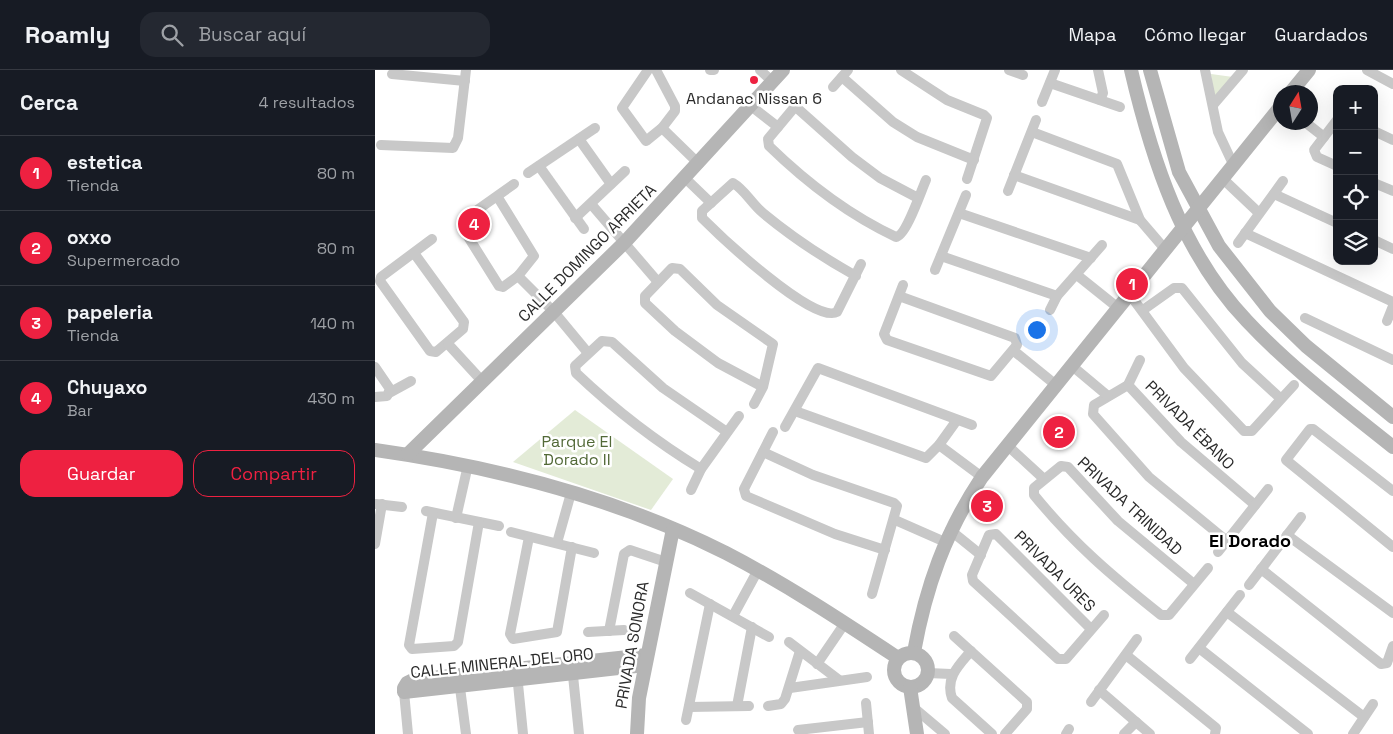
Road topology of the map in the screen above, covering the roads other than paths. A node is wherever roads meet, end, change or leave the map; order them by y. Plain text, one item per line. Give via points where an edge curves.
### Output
1 (466, 70) edge
2 (648, 70) edge
3 (656, 70) edge
4 (709, 70) edge
5 (714, 70) edge
6 (761, 70) edge
7 (783, 70) edge
8 (901, 70) edge
9 (1009, 70) edge
10 (1055, 70) edge
11 (1098, 70) edge
12 (1131, 70) edge
13 (1150, 70) edge
14 (1205, 70) edge
15 (1243, 70) edge
16 (1309, 70) edge
17 (1367, 70) edge
18 (845, 73) edge
19 (392, 74) dead end
20 (1023, 75) dead end
21 (465, 81) junction
22 (773, 82) junction
23 (1050, 83) junction
24 (1393, 84) edge
25 (1297, 85) edge
26 (833, 87) dead end
27 (1100, 100) junction
28 (1042, 102) dead end
29 (751, 106) junction
30 (1213, 106) junction
31 (1120, 108) dead end
32 (1273, 116) edge
33 (1036, 120) dead end
34 (1333, 125) edge
35 (778, 127) junction
36 (595, 128) dead end
37 (662, 128) junction
38 (1315, 130) edge
39 (1032, 132) junction
40 (1378, 133) edge
41 (1323, 137) junction
42 (579, 139) junction
43 (1393, 140) edge
44 (381, 145) dead end
45 (974, 160) junction
46 (699, 164) junction
47 (1233, 164) junction
48 (1333, 164) edge
49 (539, 166) junction
50 (625, 171) dead end
51 (528, 174) dead end
52 (1015, 175) junction
53 (685, 178) junction
54 (1222, 178) junction
55 (967, 179) dead end
56 (925, 180) dead end
57 (1283, 181) dead end
58 (514, 184) dead end
59 (611, 184) junction
60 (1378, 185) edge
61 (1008, 191) dead end
62 (1393, 191) edge
63 (1274, 194) junction
64 (966, 195) dead end
65 (497, 196) junction
66 (918, 198) junction
67 (711, 203) junction
68 (591, 204) junction
69 (1197, 208) junction
70 (959, 213) junction
71 (1259, 213) junction
72 (575, 218) junction
73 (1140, 220) junction
74 (1333, 221) edge
75 (1183, 226) junction
76 (584, 229) dead end
77 (1245, 233) junction
78 (432, 239) dead end
79 (625, 242) junction
80 (1378, 242) edge
81 (1237, 243) dead end
82 (1102, 245) dead end
83 (1164, 248) junction
84 (1393, 249) edge
85 (414, 253) junction
86 (941, 256) junction
87 (1091, 258) junction
88 (861, 264) dead end
89 (935, 270) dead end
90 (1077, 275) junction
91 (518, 276) junction
92 (856, 276) junction
93 (658, 282) junction
94 (903, 285) dead end
95 (1129, 292) junction
96 (899, 296) junction
97 (1057, 296) junction
98 (1393, 302) edge
99 (1393, 306) edge
100 (1117, 307) junction
101 (1050, 310) dead end
102 (1143, 310) junction
103 (555, 312) junction
104 (1305, 318) dead end
105 (1387, 321) dead end
106 (448, 344) junction
107 (1014, 351) junction
108 (588, 353) junction
109 (1389, 358) edge
110 (1140, 360) dead end
111 (1393, 364) edge
112 (1071, 366) junction
113 (375, 367) edge
114 (411, 381) dead end
115 (482, 381) junction
116 (1056, 385) junction
117 (1128, 385) junction
118 (1294, 385) dead end
119 (763, 387) junction
120 (389, 394) junction
121 (1108, 396) junction
122 (375, 397) edge
123 (1280, 398) junction
124 (754, 404) dead end
125 (795, 411) junction
126 (739, 416) dead end
127 (1393, 417) edge
128 (957, 420) junction
129 (972, 425) dead end
130 (785, 427) dead end
131 (727, 432) junction
132 (773, 432) dead end
133 (939, 445) junction
134 (1007, 445) junction
135 (1393, 447) edge
136 (375, 450) edge
137 (763, 452) junction
138 (408, 454) junction
139 (468, 465) junction
140 (701, 469) junction
141 (982, 477) junction
142 (1045, 479) junction
143 (1269, 489) dead end
144 (691, 490) dead end
145 (1393, 491) edge
146 (571, 493) junction
147 (378, 504) edge
148 (1255, 505) junction
149 (402, 507) dead end
150 (1301, 517) dead end
151 (457, 518) junction
152 (895, 520) junction
153 (479, 522) junction
154 (499, 526) dead end
155 (673, 529) junction
156 (511, 532) dead end
157 (1287, 535) junction
158 (947, 536) junction
159 (529, 537) junction
160 (1227, 542) junction
161 (375, 544) edge
162 (557, 544) junction
163 (572, 547) junction
164 (1393, 547) edge
165 (885, 550) junction
166 (1218, 552) dead end
167 (595, 553) dead end
168 (981, 555) junction
169 (666, 562) junction
170 (1208, 568) dead end
171 (1261, 569) junction
172 (758, 570) junction
173 (1194, 584) junction
174 (1249, 585) dead end
175 (690, 594) dead end
176 (871, 594) dead end
177 (1240, 595) dead end
178 (709, 604) junction
179 (1227, 612) junction
180 (1393, 613) edge
181 (1103, 615) dead end
182 (733, 616) junction
183 (845, 623) junction
184 (752, 627) junction
185 (1091, 629) junction
186 (624, 630) dead end
187 (609, 631) junction
188 (588, 632) dead end
189 (954, 636) dead end
190 (769, 637) dead end
191 (1137, 639) dead end
192 (789, 642) dead end
193 (1393, 646) edge
194 (1199, 648) junction
195 (801, 651) junction
196 (971, 651) junction
197 (914, 652) junction
198 (1126, 655) junction
199 (898, 658) junction
200 (646, 660) junction
201 (1190, 660) dead end
202 (817, 664) junction
203 (573, 668) junction
204 (928, 673) junction
205 (517, 674) junction
206 (951, 674) junction
207 (867, 677) dead end
208 (459, 679) junction
209 (839, 680) junction
210 (910, 687) junction
211 (790, 688) junction
212 (1099, 690) junction
213 (404, 692) joint
214 (1091, 702) dead end
215 (866, 703) dead end
216 (1373, 704) dead end
217 (737, 706) junction
218 (749, 706) dead end
219 (768, 706) dead end
220 (689, 707) junction
221 (913, 707) junction
222 (1365, 717) junction
223 (686, 720) dead end
224 (868, 722) junction
225 (1136, 722) junction
226 (798, 730) dead end
227 (408, 734) edge
228 (466, 734) edge
229 (523, 734) edge
230 (579, 734) edge
231 (637, 734) edge
232 (869, 734) edge
233 (917, 734) edge
234 (945, 734) edge
235 (992, 734) edge
236 (1005, 734) edge
237 (1124, 734) edge
238 (1151, 734) edge
239 (1215, 734) edge
240 (1308, 734) edge
241 (1354, 734) edge

1 - 21 street
2 - 37 street via 623,104 622,111 646,141
3 - 37 street via 675,106 673,116
4 - 5 street
6 - 22 street
7 - 22 main road, CALLE DOMINGO ARRIETA
8 - 45 street via 947,100 987,118
9 - 20 street
10 - 23 street
11 - 27 street via 1103,93
12 - 75 main road via 1150,147
13 - 69 main road via 1179,172
14 - 30 street
15 - 30 street
16 - 25 main road
17 - 24 street
18 - 26 street
18 - 45 street via 870,104 901,127 917,137
19 - 21 street
21 - 44 street via 455,146 447,149
22 - 29 main road, CALLE DOMINGO ARRIETA
23 - 27 street
23 - 28 street
27 - 31 street
29 - 35 street
29 - 46 main road, CALLE DOMINGO ARRIETA
30 - 47 street via 1218,132
32 - 47 main road
33 - 39 street
34 - 41 street
35 - 66 street via 793,110 801,110 852,157 880,178
35 - 66 street via 768,139 769,146 799,175 868,224 900,237
36 - 42 street
37 - 46 street
38 - 41 street
39 - 52 street
39 - 73 street via 1117,164
40 - 43 street
41 - 48 street via 1314,154
42 - 49 street
42 - 59 street
45 - 55 street
46 - 53 main road, CALLE DOMINGO ARRIETA
47 - 54 main road
49 - 51 street
49 - 72 street
50 - 59 street
52 - 61 street
52 - 73 street
53 - 67 street
53 - 79 main road, CALLE DOMINGO ARRIETA
54 - 69 main road
54 - 71 street
56 - 66 street
57 - 63 street
58 - 65 street
59 - 68 street
60 - 62 street
63 - 71 street
63 - 74 street
64 - 70 street
65 - 91 street via 534,252 533,259
65 - 91 street via 463,220 462,227 499,286 507,286
67 - 92 street via 733,183 788,234
67 - 92 street via 702,211 702,218 749,262 800,300 833,314
68 - 72 street
68 - 79 street
69 - 75 main road
69 - 127 main road via 1219,246 1270,311 1306,346
70 - 86 street
70 - 87 street
71 - 77 street
72 - 76 street
73 - 83 street
75 - 83 main road
75 - 135 main road via 1221,290 1246,320 1316,385
77 - 81 street
77 - 98 street
78 - 85 street
79 - 93 street
79 - 103 main road, CALLE DOMINGO ARRIETA
80 - 84 street
82 - 87 street
83 - 95 main road
85 - 106 street via 464,322 463,329
85 - 106 street via 381,278 380,285 430,351 437,352
86 - 89 street
86 - 97 street
87 - 90 street
88 - 92 street
90 - 97 street
90 - 100 street
91 - 103 street
93 - 119 street via 645,296 645,304 718,364
93 - 119 street via 672,268 680,268 717,305 773,344
94 - 96 street
95 - 100 main road
95 - 102 street
96 - 107 street via 1015,338 1018,341
96 - 107 street via 884,334 887,340 988,376 995,375
97 - 101 street
99 - 105 street
100 - 112 main road
102 - 123 street via 1174,288 1182,288 1242,363
102 - 123 street via 1184,368 1244,431 1252,430
103 - 108 street
103 - 115 main road, CALLE DOMINGO ARRIETA
104 - 109 street
106 - 115 street
107 - 116 street
108 - 131 street via 602,341 611,342 663,388
108 - 140 street via 575,366 576,374 631,422
109 - 111 street
110 - 117 street, PRIVADA ÉBANO
112 - 116 main road
112 - 121 street
113 - 120 street via 389,386
114 - 120 street
115 - 138 main road, CALLE DOMINGO ARRIETA
116 - 134 main road
117 - 121 street, PRIVADA ÉBANO
117 - 148 street, PRIVADA ÉBANO via 1181,442
118 - 123 street
119 - 124 street
120 - 122 street via 384,398
121 - 160 street, PRIVADA ÉBANO via 1094,405 1093,414 1149,477
125 - 128 street via 816,370 821,368
125 - 130 street
125 - 133 street via 921,458 930,456
126 - 131 street
128 - 129 street
128 - 133 street
131 - 140 street
132 - 137 street
133 - 141 street
134 - 141 main road
134 - 142 street
136 - 138 main road
137 - 152 street via 813,475 894,503 897,510
137 - 165 street via 744,489 746,496 835,534
138 - 139 main road
139 - 146 main road
139 - 151 street
140 - 144 street
141 - 158 main road
142 - 173 street, PRIVADA TRINIDAD via 1061,466 1068,466 1118,521
142 - 173 street via 1034,488 1034,495 1061,529 1161,615 1169,615
143 - 148 street
145 - 164 street via 1313,428 1286,460
146 - 155 main road
146 - 162 street
147 - 149 street
147 - 161 street
148 - 160 street
150 - 157 street
151 - 153 street
151 - 153 street via 430,512 409,644 412,649 454,646 457,642
152 - 158 street
152 - 165 street
153 - 154 street
155 - 169 main road, PRIVADA SONORA
155 - 172 main road
156 - 159 street
157 - 171 street
157 - 180 street
158 - 168 street
158 - 197 main road via 926,596
159 - 162 street
159 - 163 street via 510,634 513,639 557,632
160 - 166 street
162 - 163 street
163 - 167 street
165 - 176 street
168 - 185 street, PRIVADA URES via 989,535 996,534
168 - 185 street, PRIVADA URES via 972,575 973,581 1058,659 1066,659
169 - 187 street, PRIVADA SONORA via 629,550 624,554
169 - 200 main road, PRIVADA SONORA
170 - 173 street
171 - 174 street
171 - 193 street via 1381,664 1387,663
172 - 182 street
172 - 183 main road
175 - 178 street
177 - 179 street
178 - 182 street
178 - 220 street
179 - 194 street
179 - 222 street
181 - 185 street, PRIVADA URES
182 - 184 street
183 - 199 main road
183 - 202 street
184 - 190 street
184 - 217 street
186 - 187 street, PRIVADA SONORA
187 - 188 street, PRIVADA SONORA
189 - 196 street
191 - 198 street
192 - 195 street
194 - 201 street
194 - 240 street
195 - 202 street
195 - 211 street
196 - 206 street
196 - 236 street via 1027,702 1027,709
197 - 199 main road
197 - 204 main road via 924,658
198 - 212 street
198 - 239 street via 1216,728
199 - 210 main road via 894,668 896,679
200 - 203 main road, CALLE MINERAL DEL ORO
200 - 231 main road, PRIVADA SONORA
202 - 209 street
203 - 205 main road, CALLE MINERAL DEL ORO
203 - 230 street
204 - 206 street
204 - 210 main road via 922,683
205 - 208 main road, CALLE MINERAL DEL ORO
205 - 229 street
206 - 235 street via 952,698
207 - 209 street
208 - 213 main road, CALLE MINERAL DEL ORO via 409,682
208 - 228 street
209 - 211 street
210 - 221 main road
211 - 219 street via 781,704
212 - 214 street
212 - 225 street
213 - 227 street
215 - 224 street
216 - 222 street
217 - 218 street
217 - 220 street
220 - 223 street
221 - 233 main road
221 - 234 street
222 - 241 street
224 - 226 street
224 - 232 street
225 - 237 street
225 - 238 street

